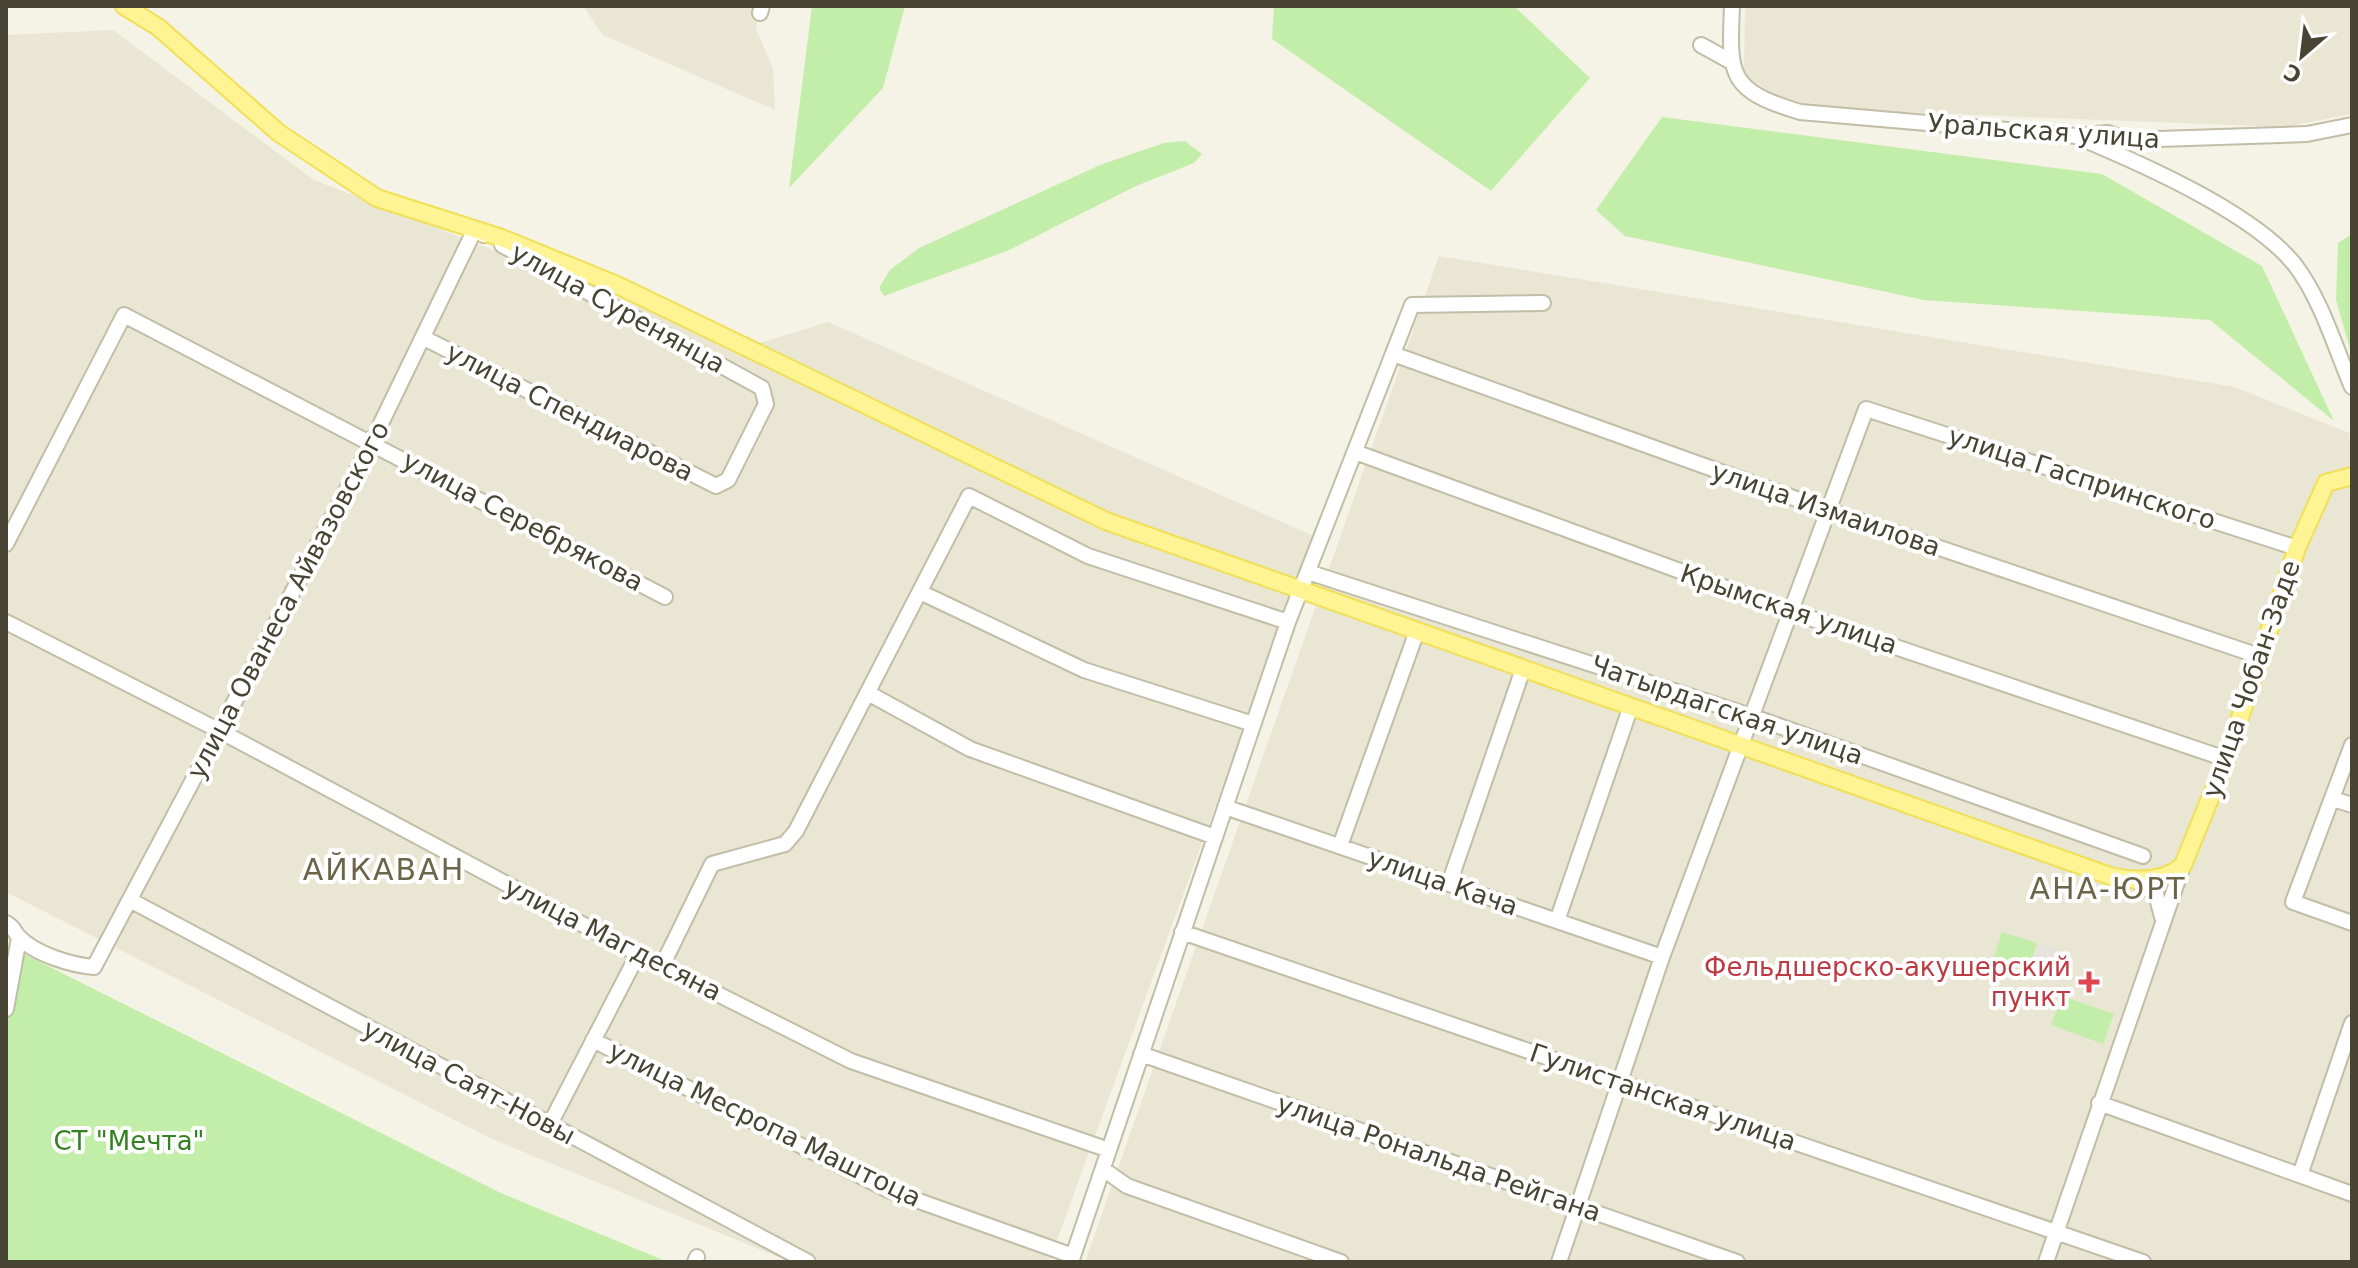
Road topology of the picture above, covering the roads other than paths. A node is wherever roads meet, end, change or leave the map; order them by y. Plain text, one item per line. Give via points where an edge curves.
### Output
1 (124, 6) edge
2 (1732, 6) edge
3 (1701, 45) dead end
4 (1730, 61) junction
5 (2352, 125) edge
6 (2076, 136) junction
7 (475, 229) junction
8 (1543, 303) dead end
9 (424, 338) junction
10 (1393, 354) junction
11 (2352, 387) edge
12 (372, 442) junction
13 (1355, 452) junction
14 (2352, 476) edge
15 (716, 486) joint
16 (1827, 510) junction
17 (6, 544) edge
18 (2297, 548) junction
19 (1308, 572) junction
20 (1300, 591) junction
21 (920, 592) junction
22 (665, 597) dead end
23 (1792, 612) junction
24 (6, 622) edge
25 (1288, 622) junction
26 (1417, 631) junction
27 (2262, 657) junction
28 (1523, 669) junction
29 (868, 693) junction
30 (1631, 706) junction
31 (1751, 716) junction
32 (1253, 724) junction
33 (220, 731) junction
34 (1740, 745) junction
35 (2352, 745) edge
36 (2226, 759) junction
37 (2333, 799) junction
38 (2352, 805) edge
39 (1225, 807) junction
40 (1215, 837) junction
41 (1340, 846) junction
42 (2143, 856) dead end
43 (2178, 869) junction
44 (2137, 881) junction
45 (1449, 884) junction
46 (130, 900) junction
47 (1557, 921) junction
48 (6, 923) edge
49 (2352, 923) edge
50 (2161, 928) junction
51 (1182, 932) junction
52 (19, 938) junction
53 (638, 954) junction
54 (1662, 957) junction
55 (662, 966) junction
56 (6, 1009) edge
57 (2352, 1023) edge
58 (593, 1040) junction
59 (1141, 1054) junction
60 (1620, 1082) junction
61 (2099, 1103) junction
62 (549, 1126) junction
63 (1109, 1150) junction
64 (1103, 1169) junction
65 (2300, 1175) junction
66 (2352, 1194) edge
67 (1579, 1207) junction
68 (2058, 1231) junction
69 (1072, 1259) edge
70 (808, 1262) edge
71 (1341, 1262) edge
72 (1559, 1262) edge
73 (1737, 1262) edge
74 (2046, 1262) edge
75 (2143, 1262) edge

1 - 7 main road via 158,27 279,133 337,173 377,198
2 - 4 street
3 - 4 street
4 - 6 street, Уральская улица via 1743,86 1768,102 1800,112
5 - 6 street, Уральская улица via 2307,134 2204,139
6 - 11 street via 2154,169 2269,239 2308,288
7 - 9 street, улица Ованеса Айвазовского
7 - 15 street, улица Суренянца via 762,388 766,404 728,480
7 - 20 main road via 617,285 1106,521
8 - 10 street via 1412,305
9 - 12 street, улица Ованеса Айвазовского
9 - 15 street, улица Спендиарова
10 - 13 street
10 - 16 street, улица Измаилова
12 - 17 street, улица Серебрякова via 124,315
12 - 22 street, улица Серебрякова
12 - 33 street, улица Ованеса Айвазовского
13 - 19 street
13 - 23 street, Крымская улица
14 - 18 main road, улица Чобан-Заде via 2326,483
16 - 18 street, улица Гаспринского via 1866,409
16 - 23 street
16 - 27 street, улица Измаилова
18 - 27 main road, улица Чобан-Заде
19 - 20 street
19 - 31 street, Чатырдагская улица
20 - 25 street
20 - 26 main road
21 - 25 street via 969,496 1088,556
21 - 29 street
21 - 32 street via 1084,670
23 - 31 street
23 - 36 street, Крымская улица
24 - 33 street, улица Магдесяна
25 - 32 street
26 - 28 main road
26 - 41 street
27 - 36 main road, улица Чобан-Заде
28 - 30 main road
28 - 45 street
29 - 40 street via 970,749
29 - 55 street via 796,831 785,844 712,864
30 - 34 main road
30 - 47 street
31 - 34 street
31 - 42 street, Чатырдагская улица
32 - 39 street
33 - 46 street, улица Ованеса Айвазовского
33 - 53 street, улица Магдесяна
34 - 44 main road via 2098,872
34 - 54 street
35 - 37 street
36 - 43 main road, улица Чобан-Заде
37 - 38 street
37 - 49 street via 2293,902
39 - 40 street
39 - 41 street, улица Кача
40 - 51 street
41 - 45 street, улица Кача
43 - 44 main road
43 - 50 street
44 - 50 street via 2159,900
45 - 47 street, улица Кача
46 - 52 street, улица Ованеса Айвазовского via 94,967 75,965
46 - 62 street, улица Саят-Новы
47 - 54 street, улица Кача
48 - 52 street
50 - 61 street
51 - 59 street
51 - 60 street, Гулистанская улица
52 - 56 street
53 - 55 street, улица Магдесяна
53 - 58 street
54 - 60 street
55 - 63 street, улица Магдесяна via 851,1061
57 - 65 street
58 - 62 street
58 - 69 street, улица Месропа Маштоца via 888,1190
59 - 63 street
59 - 67 street, улица Рональда Рейгана
60 - 67 street
60 - 68 street, Гулистанская улица
61 - 65 street
61 - 68 street
62 - 70 street, улица Саят-Новы
63 - 64 street
64 - 69 street
64 - 71 street via 1127,1186
65 - 66 street
67 - 72 street
67 - 73 street, улица Рональда Рейгана
68 - 74 street
68 - 75 street, Гулистанская улица

